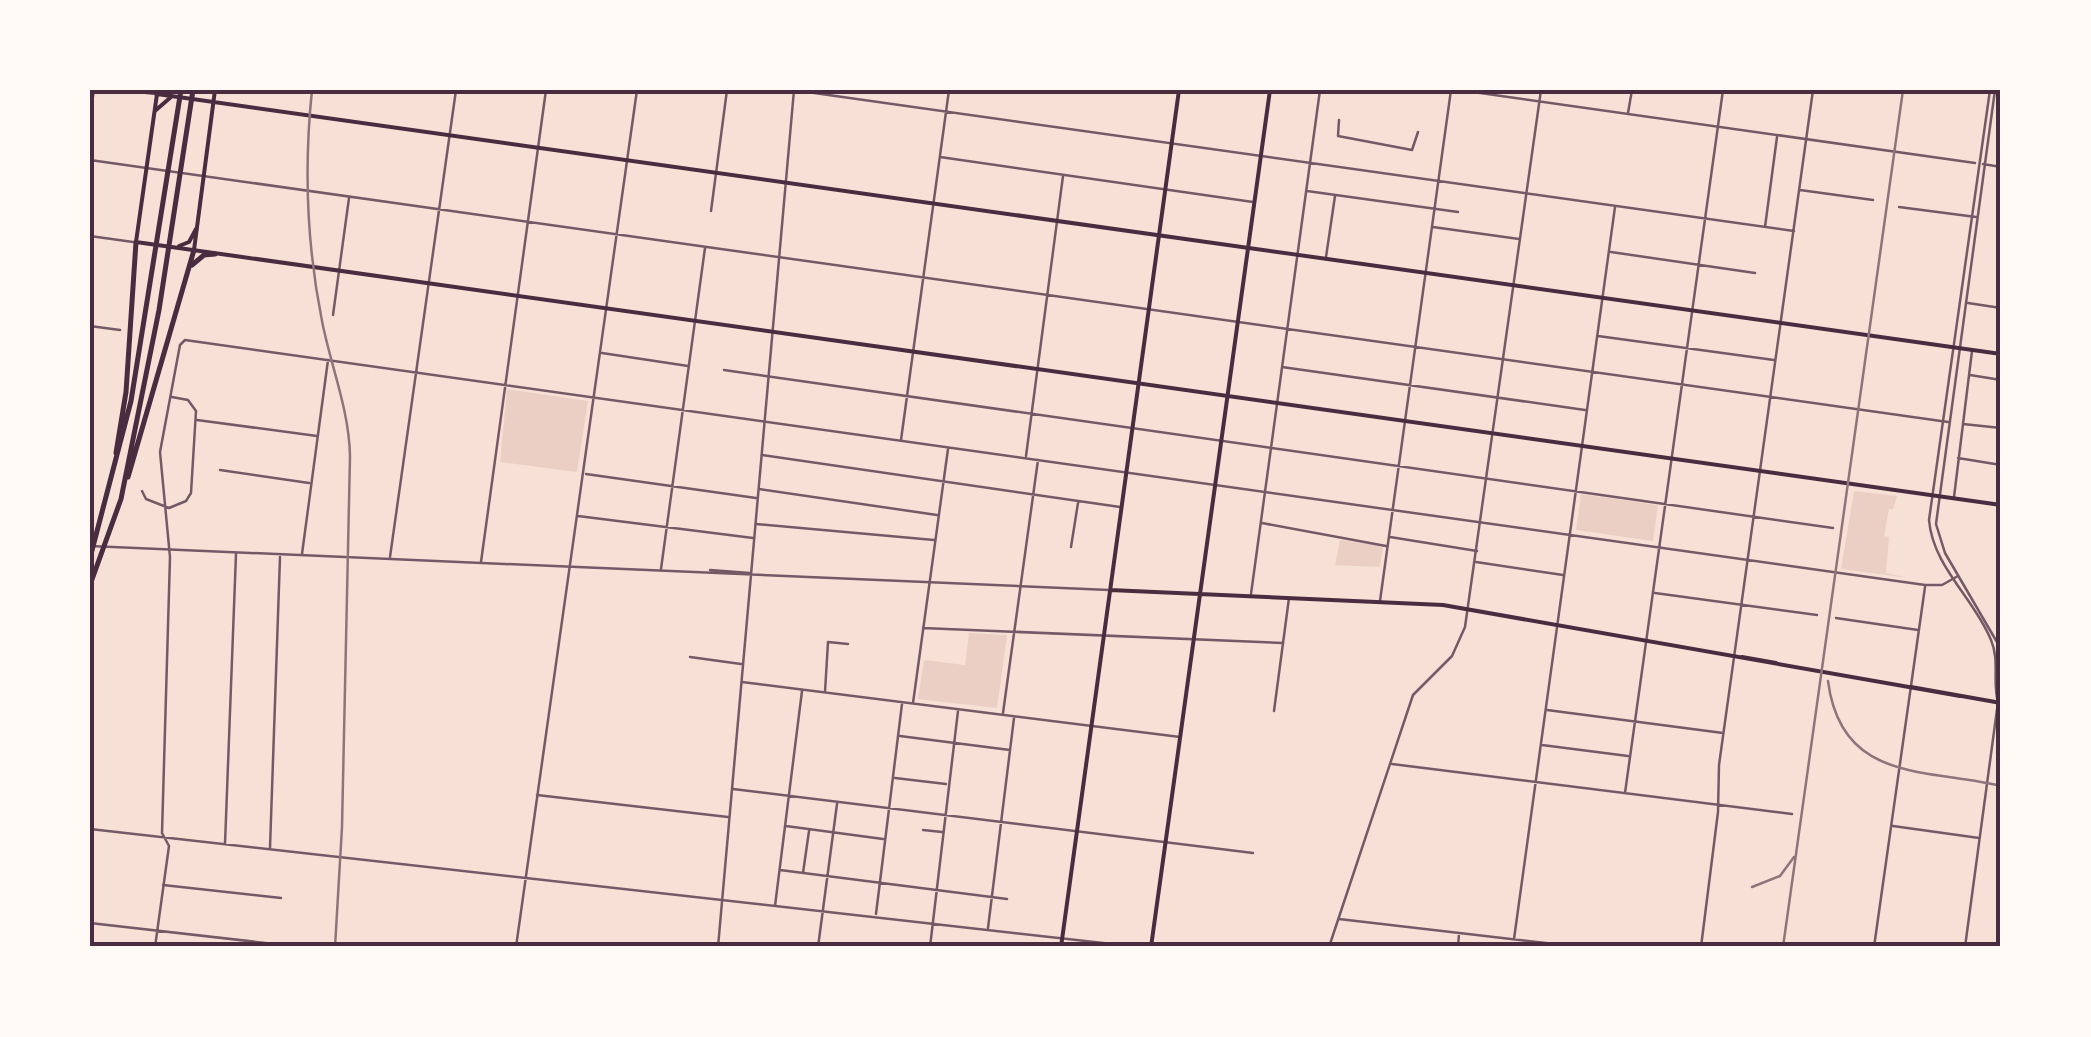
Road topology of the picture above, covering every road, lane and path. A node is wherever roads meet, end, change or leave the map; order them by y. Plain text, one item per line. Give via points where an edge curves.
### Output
1 (94, 90) edge
2 (133, 90) edge
3 (181, 90) edge
4 (193, 90) edge
5 (216, 90) edge
6 (456, 90) edge
7 (546, 90) edge
8 (637, 90) edge
9 (727, 90) edge
10 (794, 90) edge
11 (949, 90) edge
12 (1180, 90) edge
13 (1270, 90) edge
14 (1320, 90) edge
15 (1451, 90) edge
16 (1459, 90) edge
17 (1541, 90) edge
18 (1632, 90) edge
19 (1722, 90) edge
20 (1798, 90) edge
21 (1992, 90) edge
22 (1813, 91) edge
23 (157, 92) edge
24 (175, 96) junction
25 (214, 102) junction
26 (1540, 102) junction
27 (946, 112) junction
28 (154, 113) junction
29 (1628, 114) junction
30 (90, 115) edge
31 (1990, 118) junction
32 (2001, 119) edge
33 (1339, 120) dead end
34 (1718, 127) junction
35 (1418, 132) dead end
36 (448, 135) junction
37 (1778, 136) junction
38 (1806, 138) junction
39 (1172, 143) junction
40 (538, 148) junction
41 (1261, 156) junction
42 (940, 157) junction
43 (90, 160) edge
44 (627, 160) junction
45 (1310, 163) junction
46 (1980, 164) junction
47 (2001, 167) edge
48 (146, 168) junction
49 (716, 173) junction
50 (1064, 175) junction
51 (204, 176) junction
52 (1438, 181) junction
53 (786, 183) junction
54 (1166, 189) junction
55 (1306, 190) junction
56 (1799, 190) junction
57 (1526, 193) junction
58 (1335, 194) junction
59 (350, 197) junction
60 (1872, 200) dead end
61 (1255, 202) junction
62 (934, 204) junction
63 (1616, 206) junction
64 (1899, 207) dead end
65 (1435, 208) junction
66 (438, 209) junction
67 (711, 210) dead end
68 (1458, 212) dead end
69 (1973, 217) junction
70 (1705, 218) junction
71 (1058, 221) junction
72 (528, 222) junction
73 (197, 226) junction
74 (1432, 226) junction
75 (1765, 227) junction
76 (1794, 231) junction
77 (616, 234) junction
78 (90, 236) edge
79 (1159, 236) junction
80 (1521, 240) junction
81 (136, 242) junction
82 (174, 247) junction
83 (705, 247) junction
84 (1248, 248) junction
85 (194, 250) junction
86 (1609, 252) junction
87 (215, 254) junction
88 (1297, 255) junction
89 (779, 257) junction
90 (1326, 259) junction
91 (1698, 265) junction
92 (190, 267) junction
93 (339, 271) junction
94 (1426, 273) junction
95 (1754, 273) dead end
96 (923, 278) junction
97 (428, 284) junction
98 (1514, 286) junction
99 (1048, 295) junction
100 (518, 296) junction
101 (1603, 298) junction
102 (1965, 302) junction
103 (2001, 308) edge
104 (606, 309) junction
105 (1149, 310) junction
106 (1692, 311) junction
107 (333, 315) dead end
108 (695, 322) junction
109 (1238, 322) junction
110 (1780, 323) junction
111 (90, 326) edge
112 (1286, 329) junction
113 (120, 330) dead end
114 (773, 332) junction
115 (1598, 336) junction
116 (1415, 347) junction
117 (1686, 348) junction
118 (1955, 348) junction
119 (1972, 350) junction
120 (913, 352) junction
121 (600, 353) junction
122 (2001, 354) edge
123 (1504, 359) junction
124 (328, 360) junction
125 (1775, 360) junction
126 (689, 366) junction
127 (1282, 367) junction
128 (724, 370) dead end
129 (1038, 370) junction
130 (416, 372) junction
131 (1593, 372) junction
132 (1968, 375) junction
133 (769, 376) junction
134 (2001, 380) edge
135 (1139, 384) junction
136 (1681, 384) junction
137 (506, 385) junction
138 (1410, 385) junction
139 (907, 396) junction
140 (1228, 396) junction
141 (171, 397) junction
142 (1770, 397) junction
143 (594, 398) junction
144 (1498, 398) junction
145 (1277, 404) junction
146 (682, 410) junction
147 (1587, 410) junction
148 (1032, 414) junction
149 (195, 419) junction
150 (1945, 421) junction
151 (765, 422) junction
152 (1404, 422) junction
153 (1962, 424) junction
154 (1132, 428) junction
155 (2001, 428) edge
156 (1493, 435) junction
157 (317, 436) junction
158 (901, 441) junction
159 (1222, 441) junction
160 (1582, 447) junction
161 (948, 448) junction
162 (1270, 448) junction
163 (762, 456) junction
164 (1956, 458) junction
165 (1026, 459) junction
166 (1038, 460) junction
167 (1671, 460) junction
168 (2001, 465) edge
169 (1398, 466) junction
170 (220, 470) dead end
171 (1760, 472) junction
172 (1126, 473) junction
173 (583, 474) junction
174 (1488, 478) junction
175 (944, 482) junction
176 (311, 483) junction
177 (672, 486) junction
178 (1215, 486) junction
179 (758, 490) junction
180 (142, 491) dead end
181 (1576, 491) junction
182 (1264, 492) junction
183 (1033, 495) junction
184 (1935, 496) junction
185 (108, 497) junction
186 (758, 498) junction
187 (121, 499) junction
188 (1954, 499) junction
189 (1078, 501) junction
190 (1665, 504) junction
191 (2001, 506) edge
192 (164, 507) junction
193 (1122, 508) junction
194 (1392, 510) junction
195 (939, 515) junction
196 (578, 516) junction
197 (1754, 516) junction
198 (1260, 523) junction
199 (1481, 523) junction
200 (756, 524) junction
201 (666, 527) junction
202 (1833, 528) dead end
203 (1570, 536) junction
204 (1389, 537) junction
205 (755, 538) junction
206 (936, 540) junction
207 (90, 546) edge
208 (1388, 546) junction
209 (1071, 547) dead end
210 (1658, 548) junction
211 (170, 549) junction
212 (1477, 551) junction
213 (236, 552) junction
214 (280, 554) junction
215 (302, 555) junction
216 (90, 558) edge
217 (390, 558) junction
218 (1748, 560) junction
219 (482, 562) junction
220 (1476, 562) junction
221 (570, 565) junction
222 (661, 569) junction
223 (752, 574) junction
224 (1564, 575) junction
225 (1959, 576) junction
226 (1954, 579) junction
227 (930, 582) junction
228 (90, 585) edge
229 (1925, 585) junction
230 (1020, 586) junction
231 (1110, 590) junction
232 (1652, 592) junction
233 (1200, 593) junction
234 (1250, 595) junction
235 (1289, 596) junction
236 (1380, 601) junction
237 (1742, 605) junction
238 (1469, 609) junction
239 (1817, 616) dead end
240 (1836, 618) dead end
241 (1558, 624) junction
242 (924, 628) junction
243 (1919, 630) junction
244 (1014, 632) junction
245 (1104, 636) junction
246 (1194, 639) junction
247 (1646, 640) junction
248 (1283, 643) junction
249 (848, 644) dead end
250 (2001, 650) edge
251 (1735, 656) junction
252 (690, 657) dead end
253 (742, 664) junction
254 (740, 682) junction
255 (1912, 687) junction
256 (802, 690) junction
257 (824, 693) junction
258 (2000, 700) edge
259 (903, 702) junction
260 (913, 704) junction
261 (959, 710) junction
262 (1545, 710) junction
263 (1274, 711) dead end
264 (1002, 715) junction
265 (1014, 716) junction
266 (1634, 722) junction
267 (1091, 726) junction
268 (1724, 733) junction
269 (898, 736) junction
270 (1180, 737) junction
271 (954, 742) junction
272 (1541, 745) junction
273 (1010, 750) junction
274 (1630, 756) junction
275 (1390, 764) junction
276 (893, 778) junction
277 (1536, 782) junction
278 (949, 784) junction
279 (732, 789) junction
280 (1624, 793) junction
281 (538, 796) junction
282 (789, 796) junction
283 (837, 802) junction
284 (1718, 805) junction
285 (890, 809) junction
286 (1792, 814) dead end
287 (945, 816) junction
288 (730, 817) junction
289 (1002, 823) junction
290 (785, 826) junction
291 (1892, 826) junction
292 (90, 830) edge
293 (809, 830) junction
294 (923, 830) dead end
295 (943, 832) junction
296 (1076, 832) junction
297 (834, 833) junction
298 (162, 838) junction
299 (1980, 838) junction
300 (886, 839) junction
301 (225, 844) junction
302 (1165, 844) junction
303 (270, 850) junction
304 (1254, 853) dead end
305 (780, 870) junction
306 (803, 873) junction
307 (828, 876) junction
308 (526, 878) junction
309 (880, 883) junction
310 (163, 884) junction
311 (936, 889) junction
312 (992, 896) junction
313 (281, 898) dead end
314 (1008, 898) dead end
315 (722, 900) junction
316 (775, 906) junction
317 (823, 912) junction
318 (876, 918) junction
319 (1338, 918) junction
320 (90, 923) edge
321 (933, 924) junction
322 (157, 930) junction
323 (988, 930) junction
324 (1460, 932) junction
325 (1062, 938) junction
326 (1514, 938) junction
327 (1562, 946) edge
328 (155, 947) edge
329 (301, 947) edge
330 (516, 947) edge
331 (718, 947) edge
332 (818, 947) edge
333 (930, 947) edge
334 (1061, 947) edge
335 (1139, 947) edge
336 (1151, 947) edge
337 (1329, 947) edge
338 (1458, 947) edge
339 (1581, 947) edge
340 (1701, 947) edge
341 (1874, 947) edge
342 (1965, 947) edge

1 - 30 street
2 - 23 street
3 - 185 highway via 132,401
4 - 187 highway
5 - 25 main road
6 - 36 street
7 - 40 street
8 - 44 street
9 - 49 street
10 - 27 street
10 - 53 street
11 - 27 street
12 - 39 main road
13 - 41 main road
14 - 45 street
15 - 52 street
16 - 26 street
17 - 26 street
18 - 29 street
19 - 34 street
20 - 22 street
21 - 31 street
21 - 46 street
22 - 38 street
23 - 24 main road
23 - 28 main road
24 - 25 main road
24 - 28 main road
25 - 36 main road
25 - 51 main road
26 - 29 street
26 - 57 street
27 - 39 street
27 - 42 street
28 - 48 main road
29 - 34 street
31 - 32 street
31 - 46 street
33 - 35 street via 1338,136 1350,141 1412,150
34 - 37 street
34 - 70 street
36 - 40 main road
36 - 66 street
37 - 38 street
37 - 75 street
38 - 46 street
38 - 56 street
39 - 41 street
39 - 54 main road
40 - 44 main road
40 - 72 street
41 - 45 street
41 - 61 main road
42 - 50 street
42 - 62 street
43 - 48 street
44 - 49 main road
44 - 77 street
45 - 52 street
45 - 55 street
46 - 47 street
46 - 69 street
48 - 51 street
48 - 81 main road
49 - 53 main road
49 - 67 street
50 - 54 street
50 - 71 street
51 - 59 street
51 - 73 main road
52 - 57 street
52 - 65 street
53 - 62 main road
53 - 89 street
54 - 61 street
54 - 79 main road
55 - 58 street
55 - 88 street
56 - 60 street
56 - 76 street
57 - 63 street
57 - 80 street
58 - 65 street
58 - 90 street
59 - 66 street
59 - 93 street
61 - 84 main road
62 - 71 main road
62 - 96 street
63 - 70 street
63 - 86 street
64 - 69 street
65 - 68 street
65 - 74 street
66 - 72 street
66 - 97 street
69 - 102 street
69 - 118 street
70 - 75 street
70 - 91 street
71 - 79 main road
71 - 99 street
72 - 77 street
72 - 100 street
73 - 82 main road via 189,242
73 - 85 main road
74 - 80 street
74 - 94 street
75 - 76 street
76 - 110 street
77 - 83 street
77 - 104 street
78 - 81 street
79 - 84 main road
79 - 105 main road
80 - 98 street
81 - 82 main road
81 - 185 highway via 126,392
82 - 85 main road
83 - 89 street
83 - 108 street
84 - 88 main road
84 - 109 main road
85 - 87 main road
85 - 92 highway
86 - 91 street
86 - 101 street
87 - 92 highway
87 - 93 main road
88 - 90 main road
88 - 112 street
89 - 96 street
89 - 114 street
90 - 94 main road
91 - 95 street
91 - 106 street
92 - 187 highway
93 - 97 main road
93 - 107 street
94 - 98 main road
94 - 116 street
96 - 99 street
96 - 120 street
97 - 100 main road
97 - 130 street
98 - 101 main road
98 - 123 street
99 - 105 street
99 - 129 street
100 - 104 main road
100 - 137 street
101 - 106 main road
101 - 115 street
102 - 103 street
102 - 118 street
104 - 108 main road
104 - 121 street
105 - 109 street
105 - 135 main road
106 - 110 main road
106 - 117 street
108 - 114 main road
108 - 126 street
109 - 112 street
109 - 140 main road
110 - 118 main road
110 - 125 street
111 - 113 street
112 - 116 street
112 - 127 street
114 - 120 main road
114 - 133 street
115 - 117 street
115 - 131 street
116 - 123 street
116 - 138 street
117 - 125 street
117 - 136 street
118 - 119 main road
118 - 150 street
119 - 122 main road
119 - 132 street
120 - 129 main road
120 - 139 street
121 - 126 street
121 - 143 street
123 - 131 street
123 - 144 street
124 - 130 street
124 - 141 street via 182,341
124 - 157 street
125 - 142 street
126 - 146 street
127 - 138 street
127 - 145 street
128 - 133 street
129 - 135 main road
129 - 148 street
130 - 137 street
130 - 217 street
131 - 136 street
131 - 147 street
132 - 134 street
132 - 153 street
133 - 139 street
133 - 151 street
135 - 140 main road
135 - 154 main road
136 - 142 street
136 - 167 street
137 - 143 street
137 - 219 street
138 - 144 street
138 - 152 street
139 - 148 street
139 - 158 street
140 - 145 main road
140 - 159 main road
141 - 149 street via 190,402
141 - 192 street via 160,452
142 - 150 street
142 - 171 street
143 - 146 street
143 - 173 street
144 - 147 street
144 - 156 street
145 - 152 main road
145 - 162 street
146 - 151 street
146 - 177 street
147 - 160 street
148 - 154 street
148 - 165 street
149 - 157 street
149 - 192 street via 192,493
150 - 184 street
151 - 158 street
151 - 163 street
152 - 156 main road
152 - 169 street
153 - 155 street
153 - 164 street
154 - 159 street
154 - 172 main road
156 - 160 main road
156 - 174 street
157 - 176 street
158 - 161 street
159 - 162 street
159 - 178 main road
160 - 167 main road
160 - 181 street
161 - 165 street
161 - 175 street
162 - 169 street
162 - 182 street
163 - 175 street
163 - 179 street
164 - 168 street
164 - 188 street
165 - 166 street
166 - 172 street
166 - 183 street
167 - 171 main road
167 - 190 street
169 - 174 street
169 - 194 street
170 - 176 street
171 - 184 main road
171 - 197 street
172 - 178 street
172 - 193 main road
173 - 177 street
173 - 196 street
174 - 181 street
174 - 199 street
175 - 183 street
175 - 195 street
176 - 215 street
177 - 186 street
177 - 201 street
178 - 182 street
178 - 233 main road
179 - 186 street
179 - 195 street
180 - 192 street
181 - 190 street
181 - 203 street
182 - 194 street
182 - 198 street
183 - 189 street
183 - 230 street
184 - 188 main road
184 - 225 street via 1938,538
184 - 226 street via 1931,534
185 - 216 highway
186 - 200 street
187 - 228 highway
188 - 191 main road
189 - 193 street
189 - 209 street
190 - 197 street
190 - 210 street
192 - 211 street
193 - 231 main road
194 - 199 street
194 - 204 street
195 - 206 street
196 - 201 street
196 - 221 street
197 - 202 street
197 - 218 street
198 - 208 street
198 - 234 street
199 - 203 street
199 - 212 street
200 - 205 street
200 - 206 street
201 - 205 street
201 - 222 street
203 - 210 street
203 - 224 street
204 - 208 street
204 - 212 street
205 - 223 street
206 - 227 street
207 - 211 street
208 - 236 street
210 - 218 street
210 - 232 street
211 - 213 street
211 - 298 street
212 - 220 street
213 - 214 street
213 - 301 street
214 - 215 street
214 - 303 street
215 - 217 street
217 - 219 street
218 - 229 street
218 - 237 street
219 - 221 street
220 - 224 street
220 - 238 street
221 - 222 street
221 - 281 street
222 - 223 street
223 - 227 street
223 - 253 street
224 - 241 street
225 - 226 street
225 - 250 street
226 - 229 street
226 - 258 street via 1992,641
227 - 230 street
227 - 242 street
229 - 243 street
230 - 231 street
230 - 244 street
231 - 233 main road
231 - 245 main road
232 - 237 street
232 - 247 street
233 - 234 main road
233 - 246 main road
234 - 235 main road
235 - 236 main road
235 - 248 street
236 - 238 main road
237 - 239 street
237 - 251 street
238 - 241 main road
238 - 275 street via 1452,656 1413,696
240 - 243 street
241 - 247 main road
241 - 262 street
242 - 244 street
242 - 260 street
243 - 255 street
244 - 245 street
244 - 264 street
245 - 246 street
245 - 267 main road
246 - 248 street
246 - 270 main road
247 - 251 main road
247 - 266 street
248 - 263 street
249 - 257 street via 828,642
251 - 255 main road
251 - 268 street
252 - 253 street
253 - 254 street
254 - 256 street
254 - 279 street
255 - 258 main road
255 - 291 street
256 - 257 street
256 - 282 street
257 - 259 street
258 - 299 street
259 - 260 street
259 - 269 street
260 - 261 street
261 - 264 street
261 - 271 street
262 - 266 street
262 - 272 street
264 - 265 street
265 - 267 street
265 - 273 street
266 - 268 street
266 - 274 street
267 - 270 street
267 - 296 main road
268 - 284 street
269 - 271 street
269 - 276 street
270 - 302 main road
271 - 273 street
271 - 278 street
272 - 274 street
272 - 277 street
273 - 289 street
274 - 280 street
275 - 277 street
275 - 319 street
276 - 278 street
276 - 285 street
277 - 280 street
277 - 326 street
278 - 287 street
279 - 282 street
279 - 288 street
280 - 284 street
281 - 288 street
281 - 308 street
282 - 283 street
282 - 290 street
283 - 285 street
283 - 297 street
284 - 286 street
284 - 340 street
285 - 287 street
285 - 300 street
287 - 289 street
287 - 295 street
288 - 315 street
289 - 296 street
289 - 312 street
290 - 293 street
290 - 305 street
291 - 299 street
291 - 341 street
292 - 298 street
293 - 297 street
293 - 306 street
294 - 295 street
295 - 311 street
296 - 302 street
296 - 325 main road
297 - 300 street
297 - 307 street
298 - 301 street
298 - 310 street via 168,846
299 - 342 street
300 - 309 street
301 - 303 street
302 - 304 street
302 - 336 main road
303 - 308 street
305 - 306 street
305 - 316 street
306 - 307 street
307 - 309 street
307 - 317 street
308 - 315 street
308 - 330 street
309 - 311 street
309 - 318 street
310 - 313 street
310 - 322 street
311 - 312 street
311 - 321 street
312 - 314 street
312 - 323 street
315 - 316 street
315 - 331 street
316 - 317 street
317 - 318 street
317 - 332 street
318 - 321 street
319 - 324 street
319 - 337 street
320 - 322 street
321 - 323 street
321 - 333 street
322 - 328 street
322 - 329 street
323 - 325 street
324 - 326 street
324 - 338 street
325 - 334 main road
325 - 335 street
326 - 327 street
327 - 339 street

